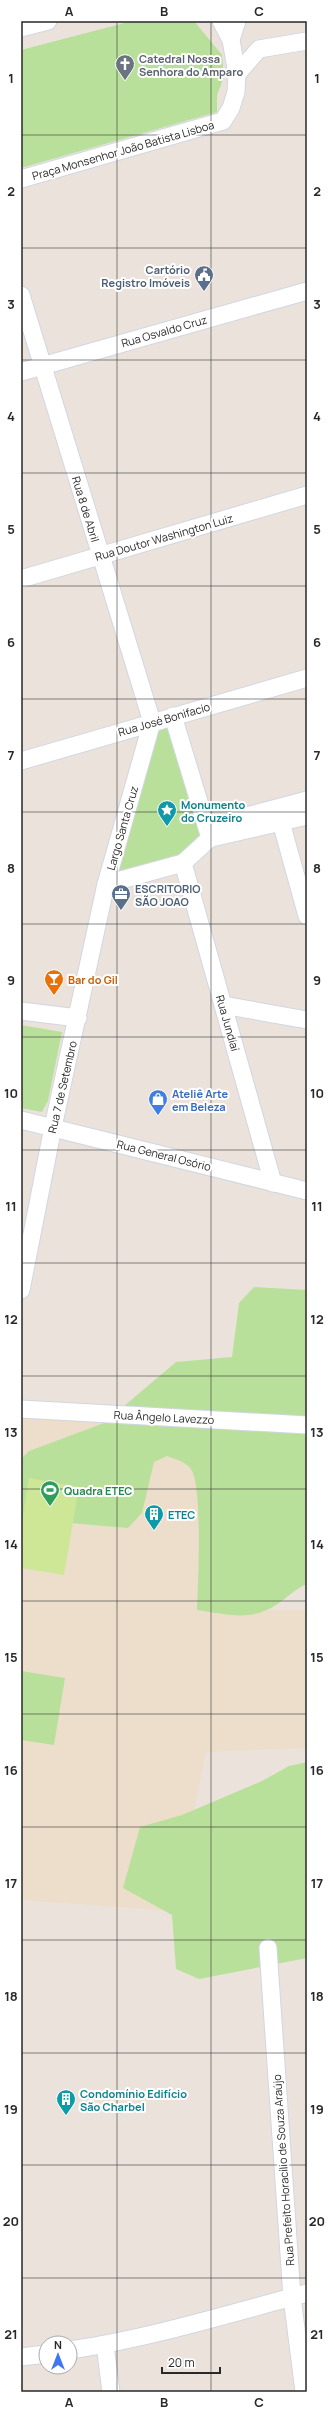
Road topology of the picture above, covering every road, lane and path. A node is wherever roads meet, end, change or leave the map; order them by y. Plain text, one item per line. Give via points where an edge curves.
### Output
1 (48, 21) edge
2 (221, 21) edge
3 (237, 21) edge
4 (21, 28) edge
5 (231, 40) junction
6 (307, 41) edge
7 (237, 74) junction
8 (21, 179) edge
9 (307, 291) edge
10 (21, 295) edge
11 (43, 365) junction
12 (21, 372) edge
13 (307, 496) edge
14 (100, 555) junction
15 (21, 579) edge
16 (307, 678) edge
17 (173, 716) junction
18 (152, 722) junction
19 (21, 761) edge
20 (307, 800) edge
21 (307, 816) edge
22 (281, 822) junction
23 (210, 838) junction
24 (183, 863) junction
25 (106, 884) junction
26 (307, 916) edge
27 (223, 1005) junction
28 (21, 1011) edge
29 (78, 1018) junction
30 (307, 1020) edge
31 (21, 1120) edge
32 (53, 1127) junction
33 (273, 1183) junction
34 (307, 1191) edge
35 (21, 1290) edge
36 (21, 1409) edge
37 (307, 1425) edge
38 (268, 1948) dead end
39 (300, 2295) edge
40 (105, 2345) junction
41 (78, 2349) edge
42 (38, 2355) edge
43 (21, 2357) edge
44 (111, 2392) edge
45 (304, 2392) edge

1 - 4 street
2 - 5 street
3 - 5 street
5 - 7 street, Praça Monsenhor João Batista Lisboa
6 - 7 street via 259,49
7 - 8 street, Praça Monsenhor João Batista Lisboa via 236,92 231,108 222,121
9 - 11 street, Rua Osvaldo Cruz
10 - 11 street, Rua 8 de Abril
11 - 12 street, Rua Osvaldo Cruz
11 - 14 street, Rua 8 de Abril
13 - 14 street, Rua Doutor Washington Luiz
14 - 15 street, Rua Doutor Washington Luiz
14 - 18 street, Rua 8 de Abril
16 - 17 street, Rua José Bonifacio
17 - 18 street, Rua José Bonifacio
17 - 23 street
18 - 19 street, Rua José Bonifacio
18 - 25 street, Largo Santa Cruz
20 - 23 street, Largo Santa Cruz via 235,819
21 - 22 street
22 - 23 street
22 - 26 street
23 - 24 street, Largo Santa Cruz
24 - 25 street, Largo Santa Cruz
24 - 27 street, Rua Jundiaí
25 - 29 street, Rua 7 de Setembro
27 - 30 street
27 - 33 street, Rua Jundiaí
28 - 29 street
29 - 32 street, Rua 7 de Setembro
31 - 32 street, Rua General Osório
32 - 33 street, Rua General Osório
32 - 35 street, Rua 7 de Setembro
33 - 34 street, Rua General Osório
36 - 37 street, Rua Ângelo Lavezzo
38 - 39 street, Rua Prefeito Horacílio de Souza Araújo
39 - 40 street via 242,2312
39 - 45 street, Rua Prefeito Horacílio de Souza Araújo
40 - 41 street
40 - 44 street
42 - 43 street

